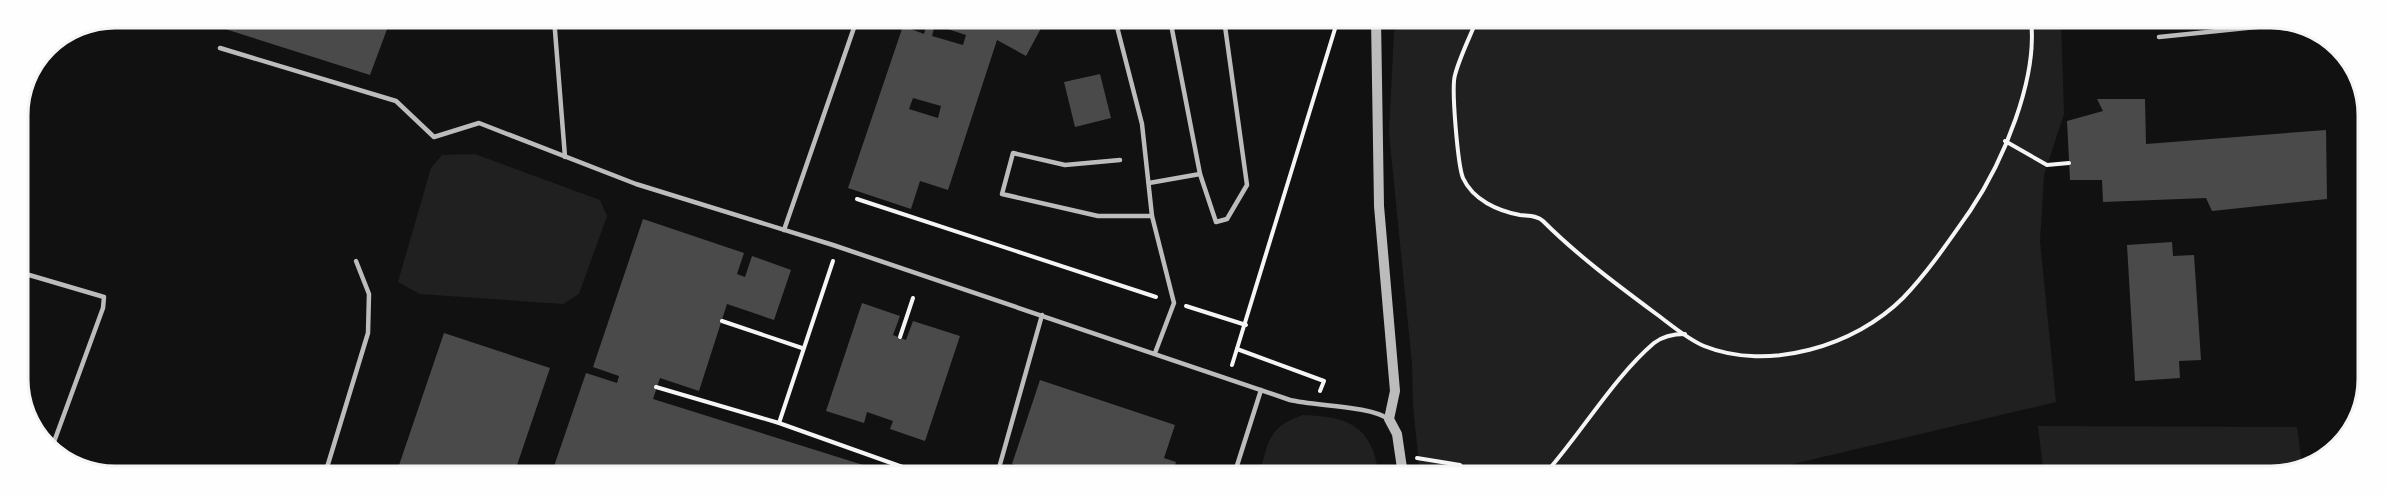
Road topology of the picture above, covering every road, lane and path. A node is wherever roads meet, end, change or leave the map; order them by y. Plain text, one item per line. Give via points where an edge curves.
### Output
1 (556, 28) edge
2 (854, 28) edge
3 (1117, 28) edge
4 (1172, 28) edge
5 (1225, 28) edge
6 (1335, 28) edge
7 (1376, 28) edge
8 (1473, 28) edge
9 (2032, 28) edge
10 (2247, 28) edge
11 (2159, 37) dead end
12 (220, 48) dead end
13 (2006, 141) junction
14 (565, 157) junction
15 (1120, 160) dead end
16 (2069, 163) dead end
17 (1200, 174) junction
18 (1149, 183) junction
19 (857, 199) dead end
20 (1152, 216) junction
21 (784, 230) junction
22 (356, 261) dead end
23 (832, 261) dead end
24 (28, 275) edge
25 (913, 298) dead end
26 (1174, 303) junction
27 (1042, 315) junction
28 (722, 321) dead end
29 (1246, 325) junction
30 (1685, 334) junction
31 (900, 337) dead end
32 (802, 348) junction
33 (1237, 349) junction
34 (1155, 353) junction
35 (1227, 377) junction
36 (656, 387) dead end
37 (1261, 390) junction
38 (1314, 406) junction
39 (1389, 419) junction
40 (779, 423) junction
41 (55, 440) edge
42 (1402, 456) junction
43 (1237, 465) edge
44 (1402, 465) edge
45 (1460, 465) edge
46 (1552, 465) edge
47 (327, 466) edge
48 (899, 466) edge
49 (1000, 466) edge

1 - 14 lane
2 - 21 lane
3 - 18 lane via 1142,124
4 - 17 lane
5 - 17 lane via 1247,185 1227,219 1216,222
6 - 29 path
7 - 39 street via 1379,206 1395,391
8 - 30 path via 1454,77 1453,90 1462,176 1471,191 1494,207 1539,217 1591,264
9 - 13 path via 2028,73
10 - 11 lane
12 - 14 lane via 396,100 434,137 479,123
13 - 16 path via 2047,165
13 - 30 path via 1975,203 1942,251 1902,299 1865,327 1809,349 1763,357 1730,354 1703,346
14 - 21 lane via 644,187
15 - 20 lane via 1065,165 1013,153 1002,194 1098,216
17 - 18 lane
18 - 20 lane
19 - 26 path
20 - 26 lane
21 - 27 lane
22 - 47 lane via 369,294 368,333
23 - 32 path
24 - 41 lane via 104,297
25 - 31 path
26 - 29 path
26 - 34 lane
27 - 34 lane
27 - 49 lane
28 - 32 path
29 - 33 path
30 - 46 path via 1673,334 1656,342
32 - 40 path
33 - 35 path
33 - 38 path via 1324,381
34 - 35 lane
35 - 37 lane
36 - 40 path
37 - 38 lane
37 - 43 lane
38 - 39 lane via 1379,412
39 - 42 street
40 - 48 path
42 - 44 street
42 - 45 path

